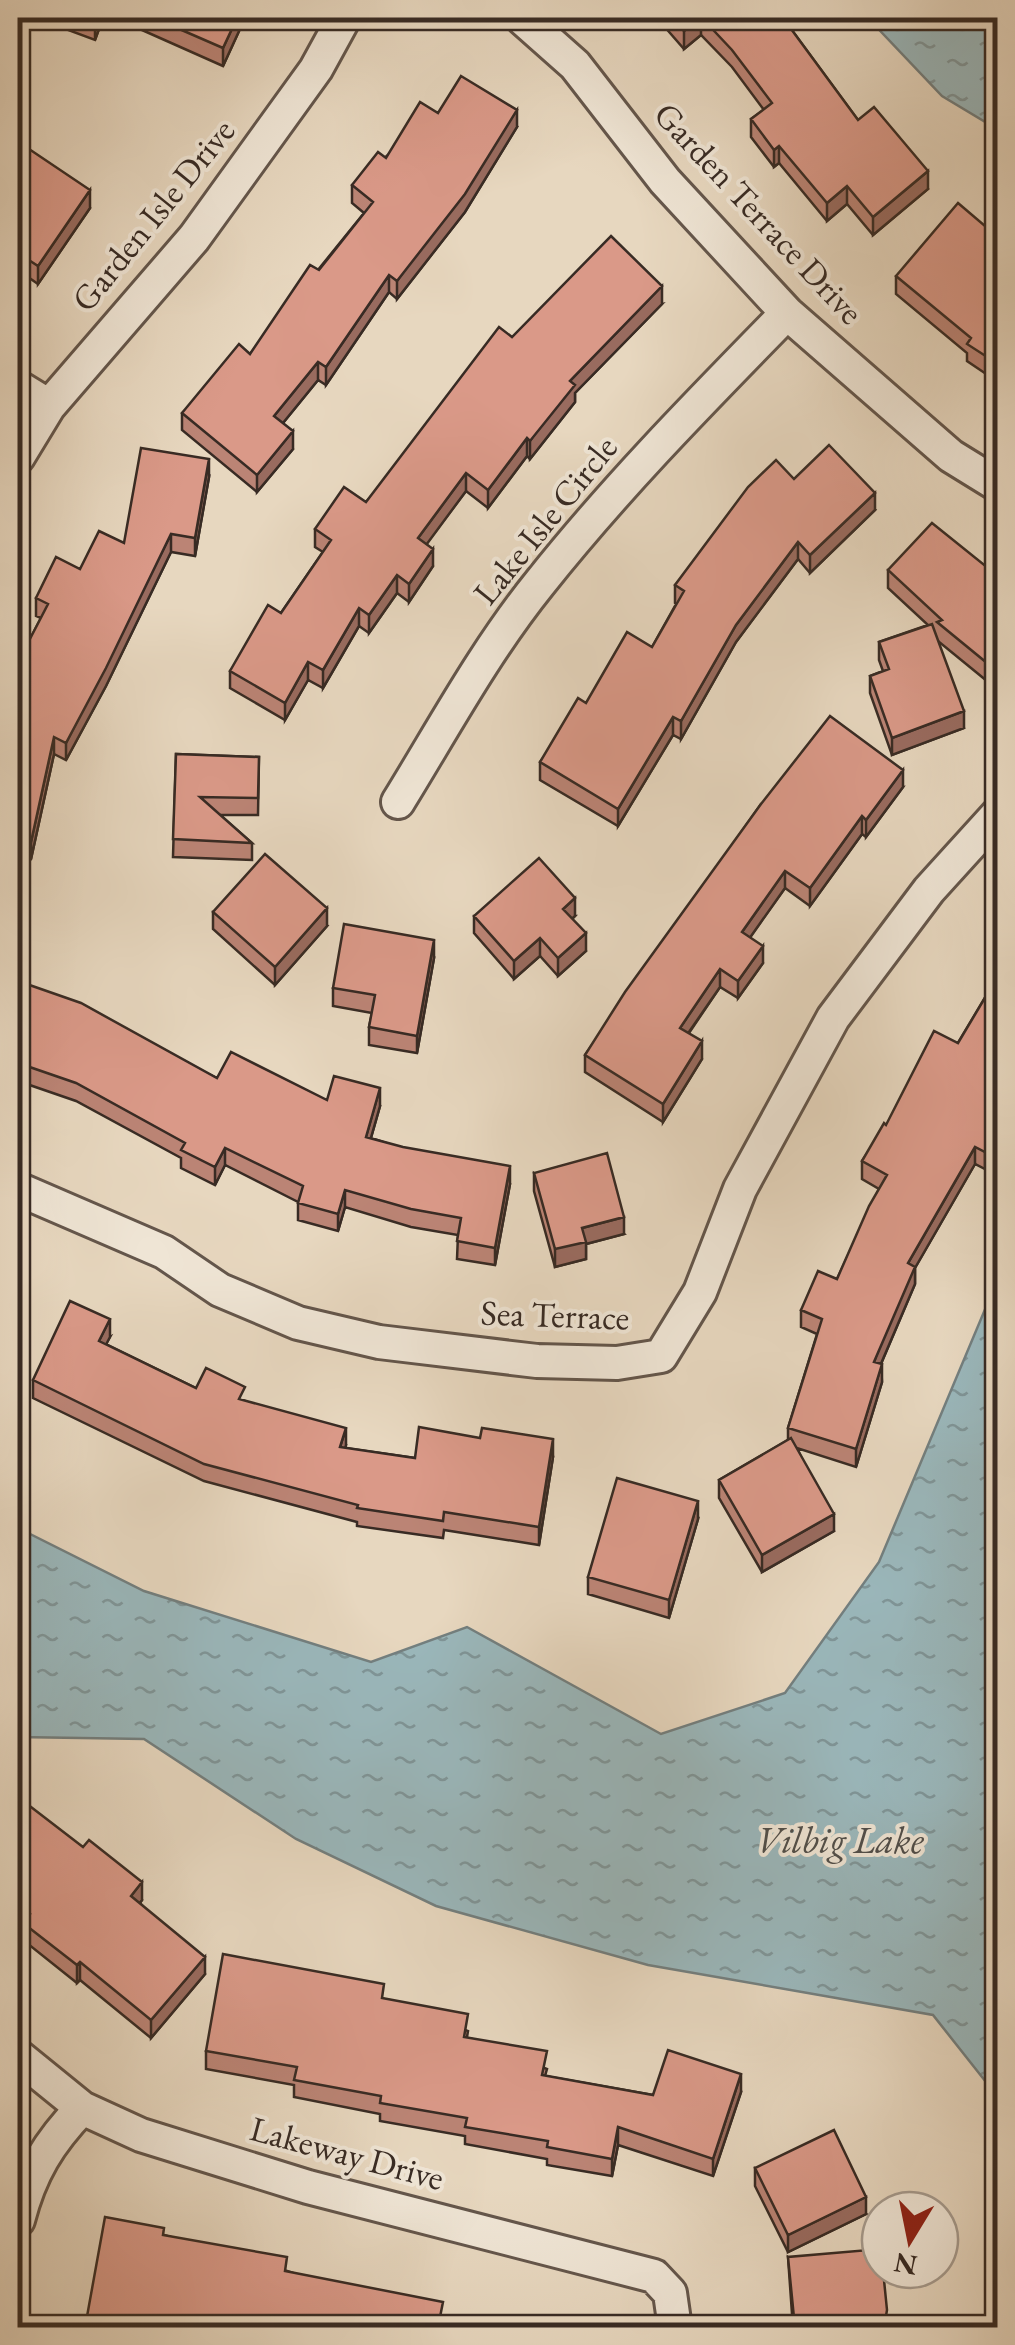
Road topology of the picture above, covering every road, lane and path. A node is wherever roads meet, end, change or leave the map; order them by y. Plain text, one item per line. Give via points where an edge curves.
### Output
1 (344, 18) edge
2 (522, 18) edge
3 (787, 313) junction
4 (18, 387) edge
5 (48, 406) junction
6 (18, 457) edge
7 (998, 486) edge
8 (398, 802) dead end
9 (998, 814) edge
10 (18, 1189) edge
11 (18, 2056) edge
12 (82, 2108) junction
13 (18, 2220) edge
14 (675, 2328) edge

1 - 5 street, Garden Isle Drive via 316,70 194,238
2 - 3 street, Garden Terrace Drive via 575,65 666,181
3 - 7 street, Garden Terrace Drive via 951,456
3 - 8 street, Lake Isle Circle via 638,465 536,587
4 - 5 street
5 - 6 street, Garden Isle Drive
9 - 10 street, Sea Terrace via 929,890 833,1018 740,1189 700,1292 661,1356 617,1363 537,1361 379,1342 298,1322 220,1290 164,1252
11 - 12 street, Lakeway Drive
12 - 13 street via 51,2140
12 - 14 street, Lakeway Drive via 141,2135 308,2187 636,2269 670,2293

